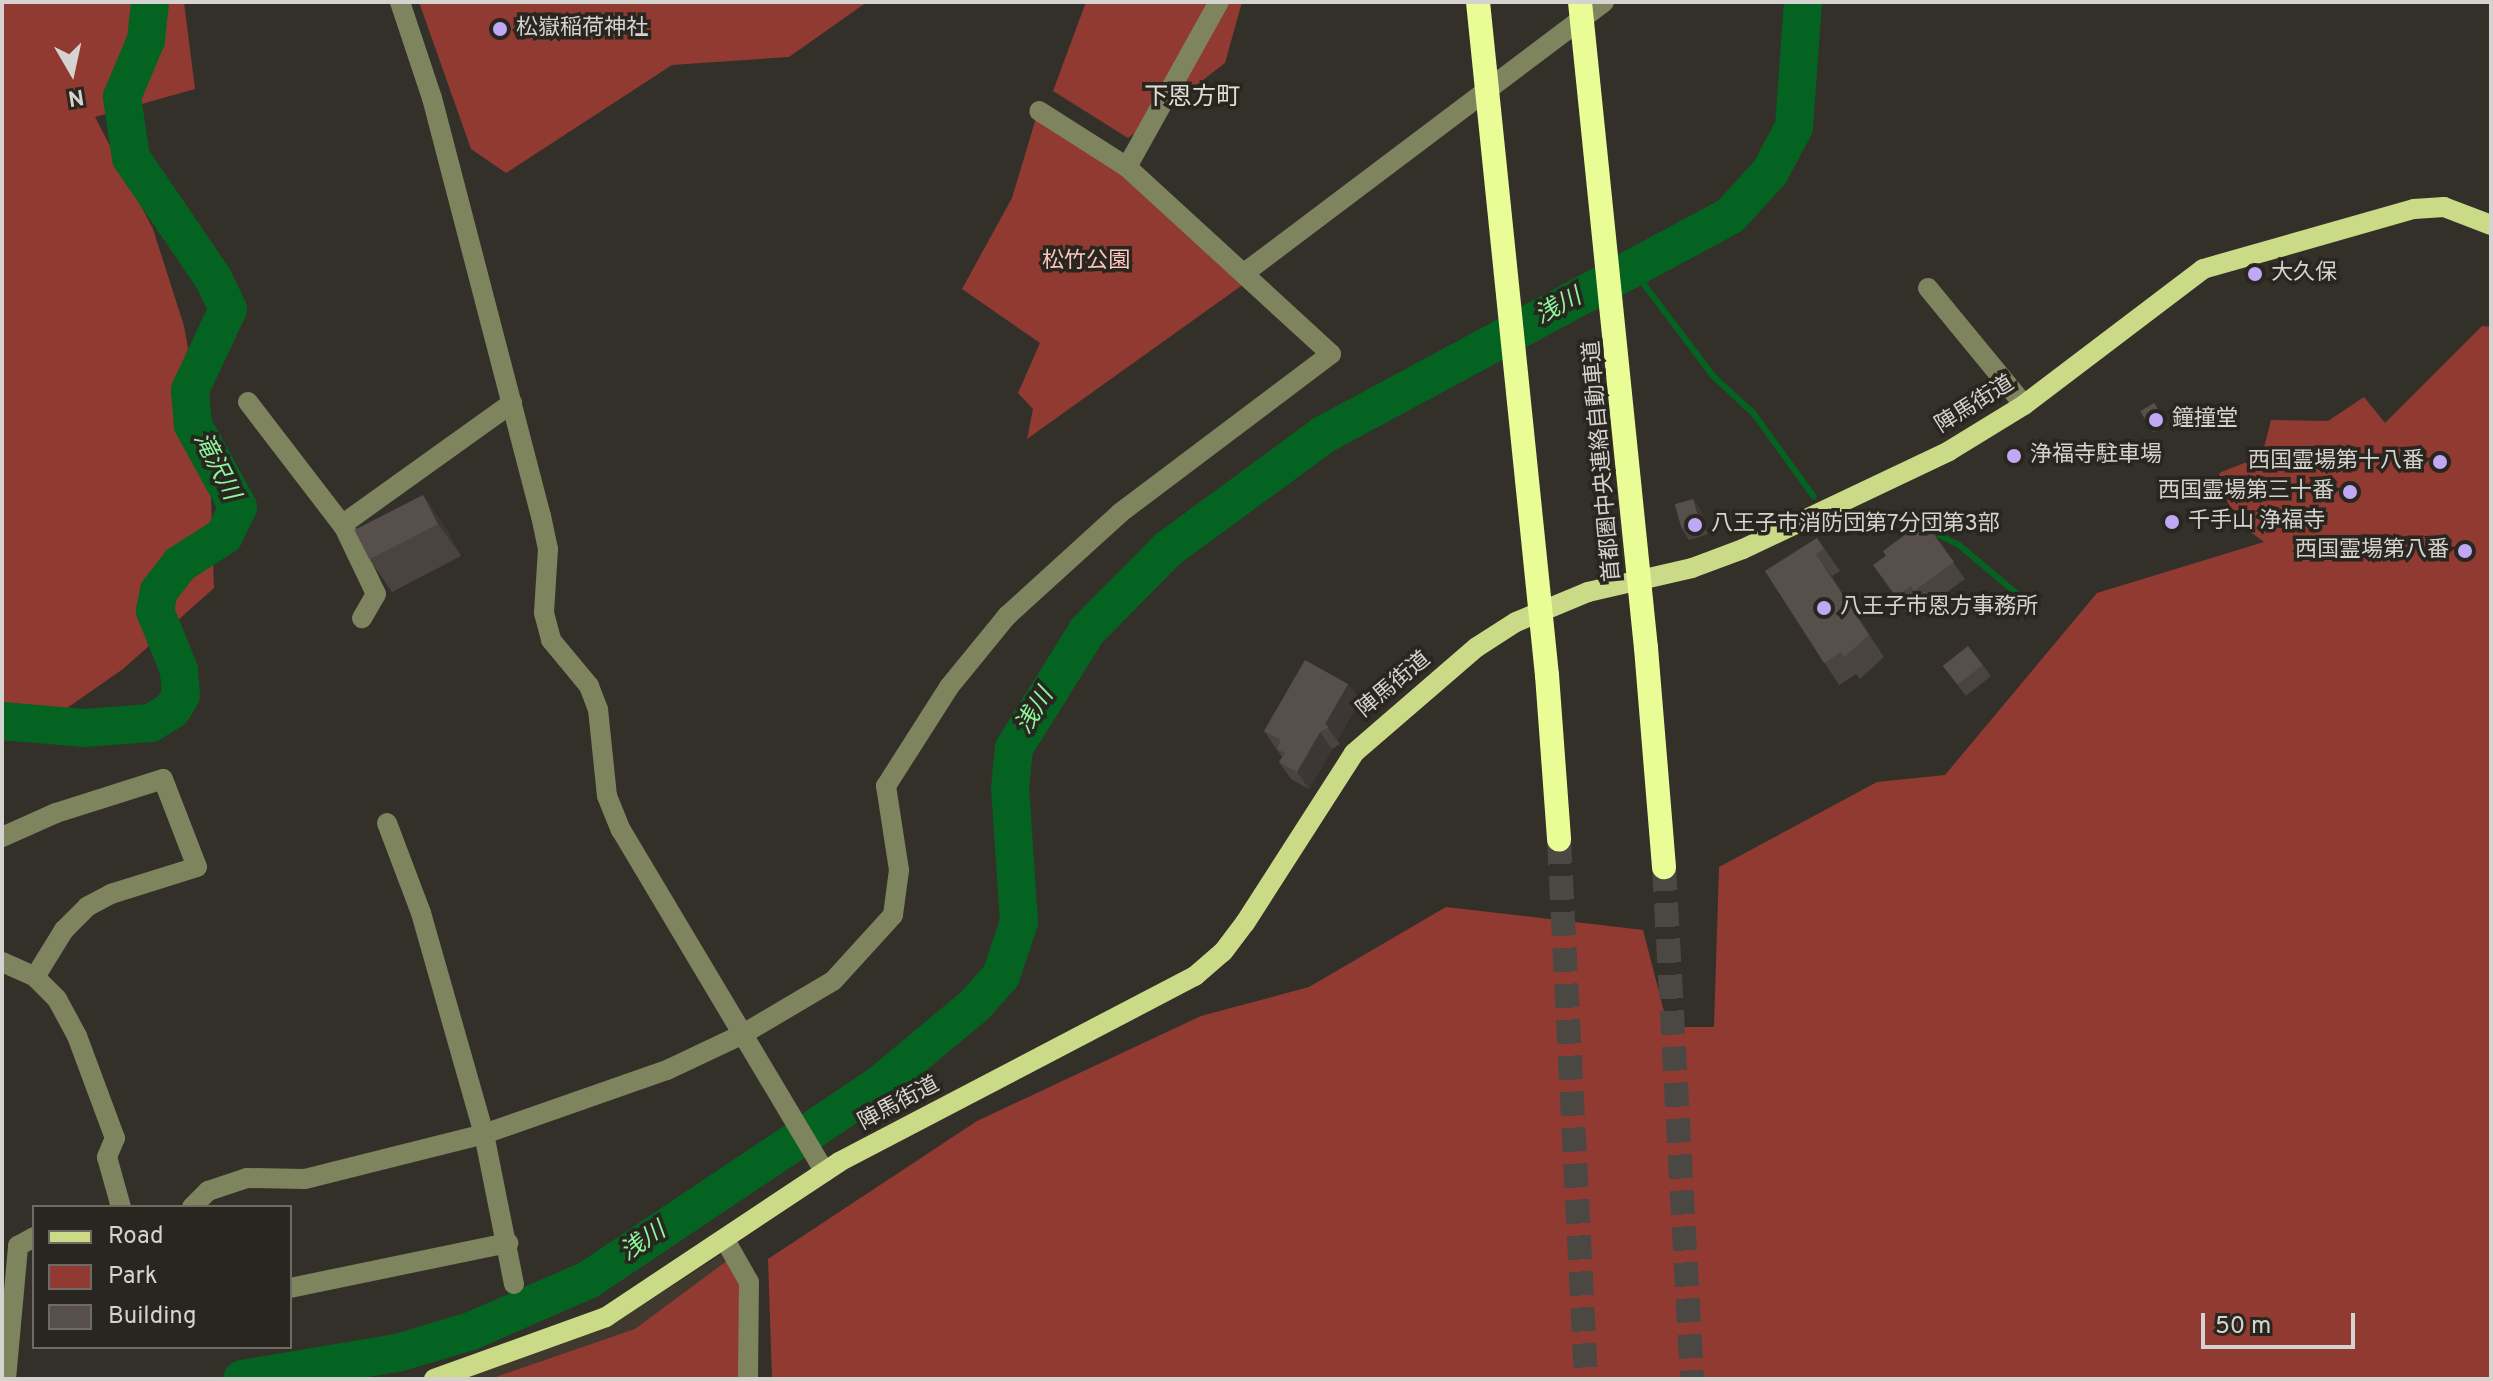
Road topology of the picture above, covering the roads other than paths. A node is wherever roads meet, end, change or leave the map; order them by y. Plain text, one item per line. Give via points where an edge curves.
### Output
1 (400, 2) edge
2 (1219, 2) edge
3 (1478, 2) edge
4 (1580, 2) edge
5 (1604, 2) edge
6 (1039, 111) dead end
7 (1127, 167) junction
8 (2491, 225) edge
9 (1247, 271) junction
10 (1928, 288) dead end
11 (248, 402) dead end
12 (512, 403) junction
13 (2024, 405) junction
14 (343, 524) junction
15 (362, 618) dead end
16 (387, 823) dead end
17 (2, 837) edge
18 (1559, 840) tunnel mouth
19 (1664, 867) tunnel mouth
20 (2, 962) edge
21 (35, 977) junction
22 (743, 1034) junction
23 (484, 1134) junction
24 (821, 1166) junction
25 (120, 1205) edge
26 (194, 1205) edge
27 (32, 1238) edge
28 (725, 1240) junction
29 (508, 1243) junction
30 (514, 1284) dead end
31 (292, 1288) edge
32 (7, 1373) edge
33 (434, 1379) edge
34 (748, 1379) edge

1 - 12 street via 432,98
2 - 7 street
3 - 18 highway, bridge
4 - 19 highway, 首都圏中央連絡自動車道, bridge
5 - 9 street
6 - 7 street
7 - 9 street
8 - 13 main road, 陣馬街道 via 2444,207 2414,209 2203,269
9 - 22 street via 1331,354 1172,470 1007,616 949,687 886,786 899,870 898,897 883,930 833,981
10 - 13 street
11 - 14 street
12 - 14 street
12 - 22 street via 548,549 544,613 562,659 589,686 598,709 607,796 621,830
13 - 24 main road, 陣馬街道 via 1949,451 1743,549 1692,568 1588,592 1490,639 1392,715 1354,753 1245,923 1195,976
14 - 15 street via 376,594
16 - 23 street via 421,913
17 - 21 street via 56,813 163,779 197,867 111,894 87,907 64,930
20 - 21 street
21 - 25 street via 57,999 77,1036 115,1138 107,1157
22 - 23 street via 667,1070
22 - 24 street
23 - 26 street via 305,1179 247,1178 208,1191
23 - 29 street
24 - 28 main road, 陣馬街道
27 - 32 street via 18,1246
28 - 33 main road, 陣馬街道 via 579,1330
28 - 34 street via 749,1282
29 - 30 street
29 - 31 street

